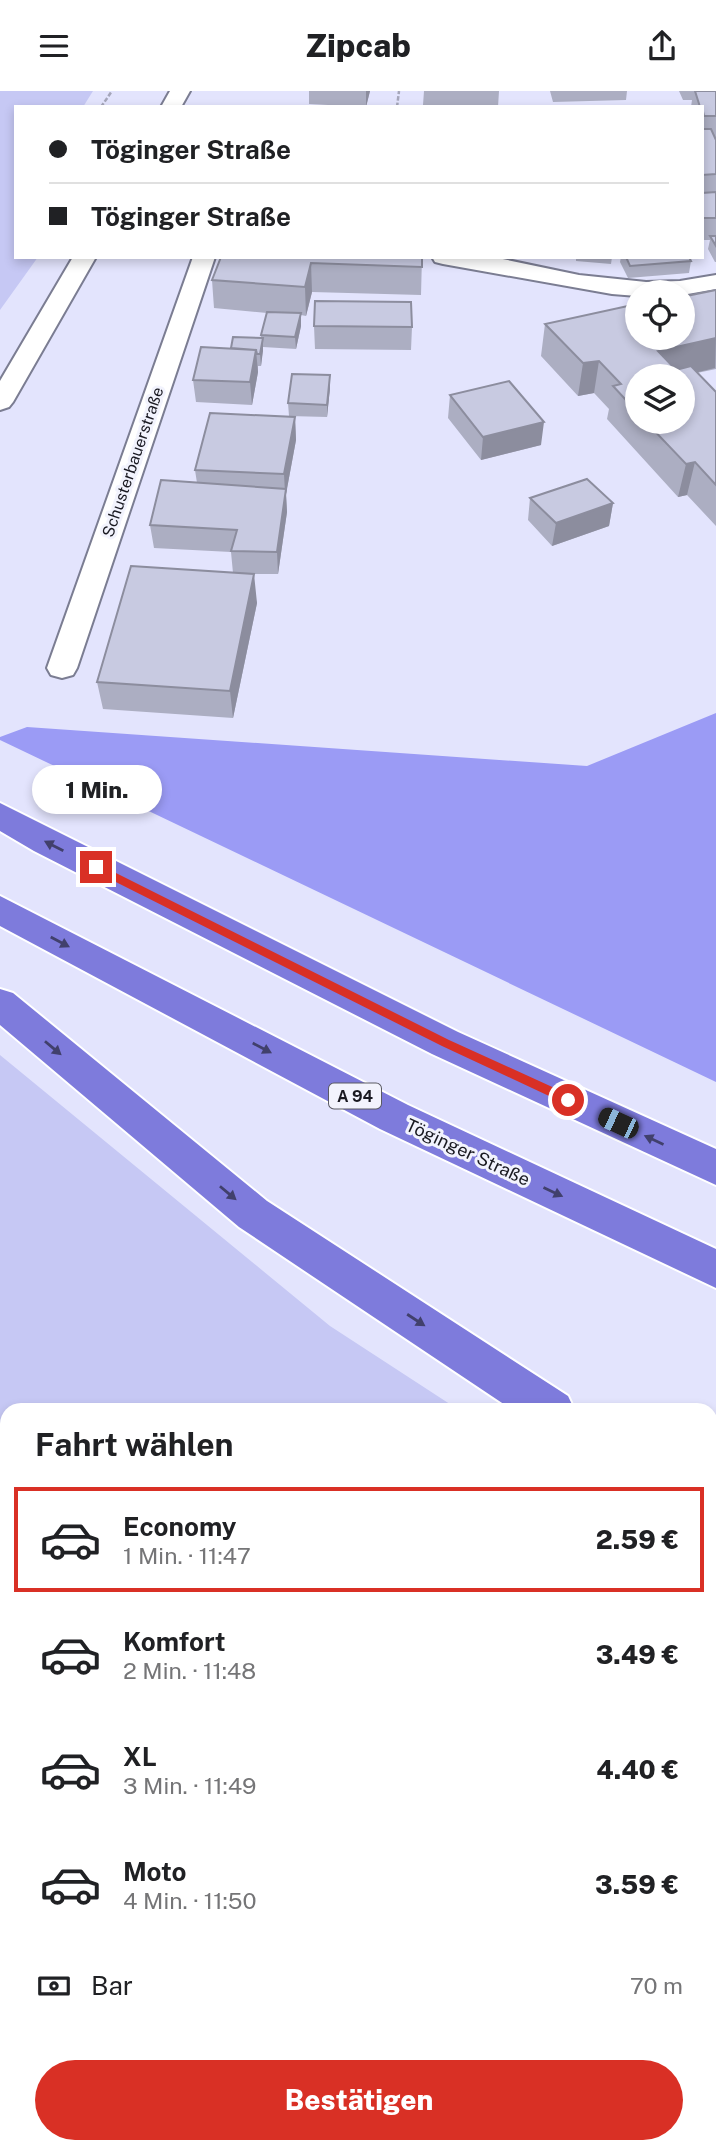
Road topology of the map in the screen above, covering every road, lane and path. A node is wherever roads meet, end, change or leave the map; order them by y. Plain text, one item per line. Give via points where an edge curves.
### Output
1 (84, 259) edge
2 (203, 259) edge
3 (457, 259) edge
4 (716, 282) edge
5 (0, 402) edge
6 (62, 668) dead end
7 (0, 815) edge
8 (0, 910) edge
9 (0, 1004) edge
10 (716, 1168) edge
11 (716, 1269) edge
12 (542, 1403) edge

1 - 5 street
2 - 6 street, Schusterbauerstraße
3 - 4 street via 621,289 648,291
10 -> 7 highway via 445,1043
8 -> 11 highway, Töginger Straße / A 94 via 394,1117
9 -> 12 highway via 253,1214

